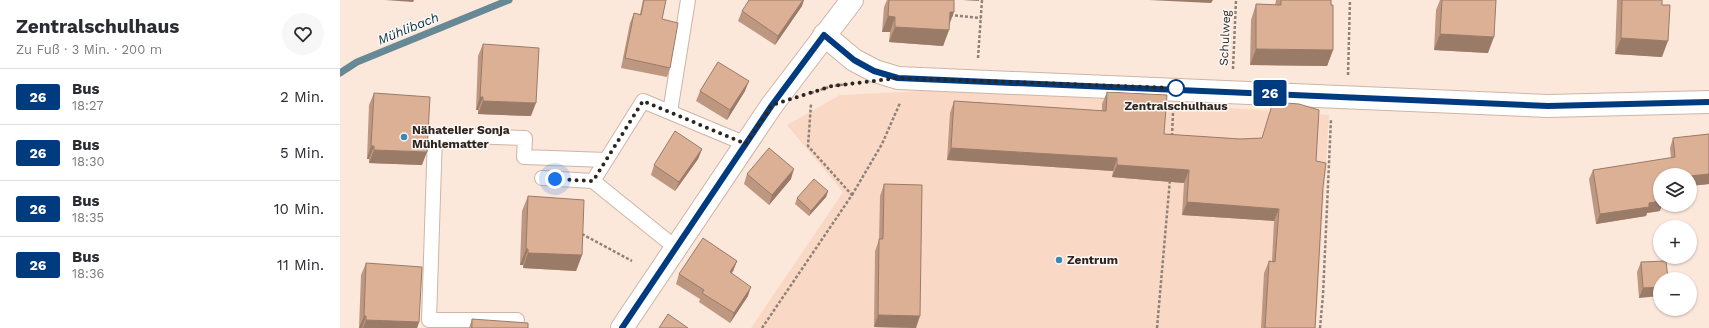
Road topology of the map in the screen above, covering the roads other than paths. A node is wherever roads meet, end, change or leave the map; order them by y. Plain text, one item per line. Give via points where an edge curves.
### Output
1 (688, 0) edge
2 (852, 0) edge
3 (824, 35) junction
4 (1709, 102) edge
5 (670, 112) junction
6 (746, 144) junction
7 (606, 160) junction
8 (542, 178) dead end
9 (593, 181) junction
10 (676, 248) junction
11 (518, 320) dead end
12 (622, 328) edge

1 - 5 lane
2 - 3 street
3 - 4 street via 854,60 874,71 898,78 1548,106
3 - 6 street
5 - 6 lane
5 - 7 lane via 643,101
6 - 10 street
7 - 9 lane
7 - 11 lane via 524,157 525,138 435,135 429,320
8 - 9 lane
9 - 10 lane
10 - 12 street

